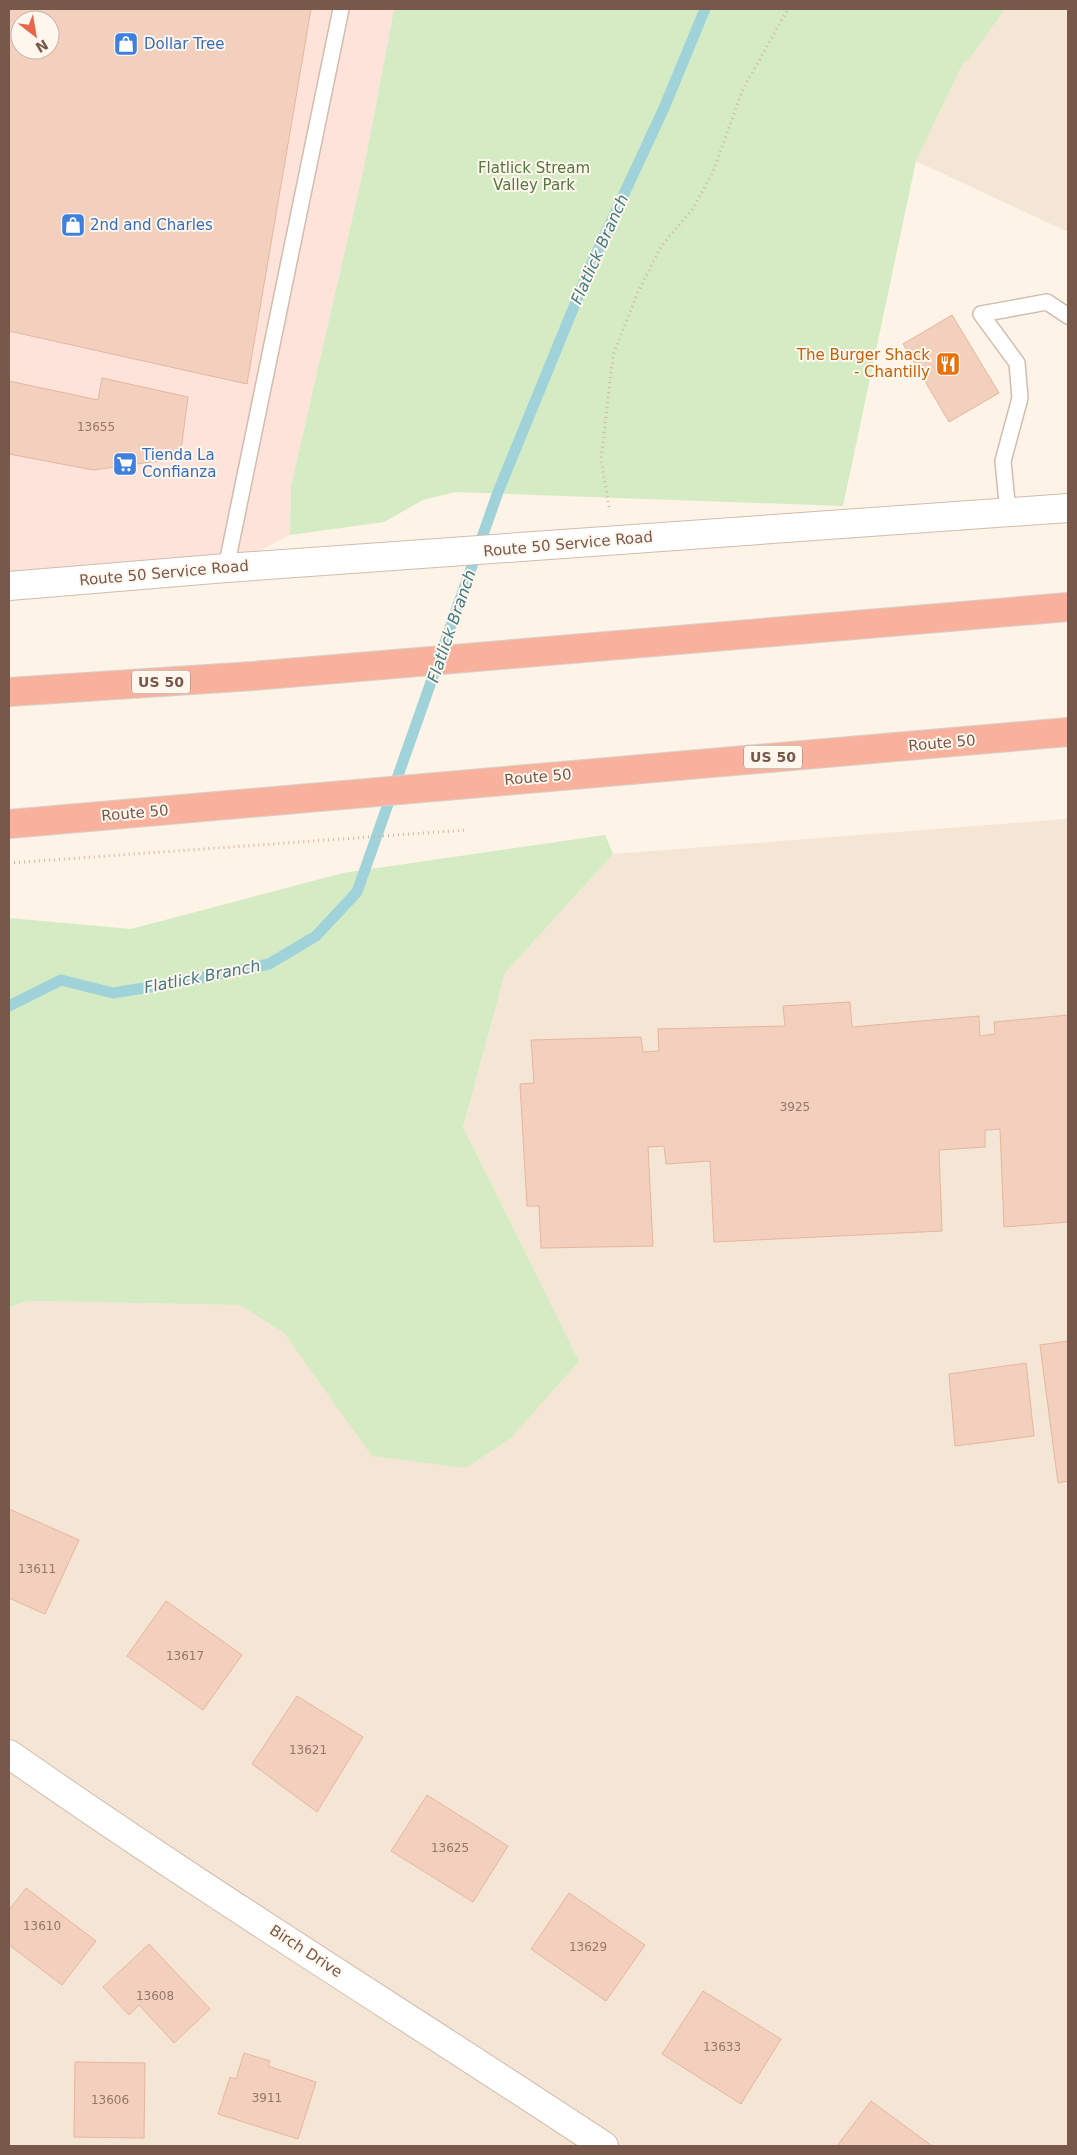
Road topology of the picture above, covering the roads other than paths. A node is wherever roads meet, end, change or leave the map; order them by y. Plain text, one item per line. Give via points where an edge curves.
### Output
1 (341, 9) edge
2 (1068, 316) edge
3 (1068, 508) edge
4 (1008, 513) junction
5 (226, 568) junction
6 (9, 586) edge
7 (1068, 607) edge
8 (9, 692) edge
9 (1068, 732) edge
10 (9, 824) edge
11 (9, 1754) edge
12 (604, 2146) edge

1 - 5 lane
2 - 4 lane via 1047,302 981,314 1017,364 1020,398 1003,462
3 - 4 street, Route 50 Service Road
4 - 5 street, Route 50 Service Road
5 - 6 street, Route 50 Service Road
7 - 8 highway, US 50 via 314,671
9 - 10 highway, Route 50 / US 50
11 - 12 street, Birch Drive via 104,1821

